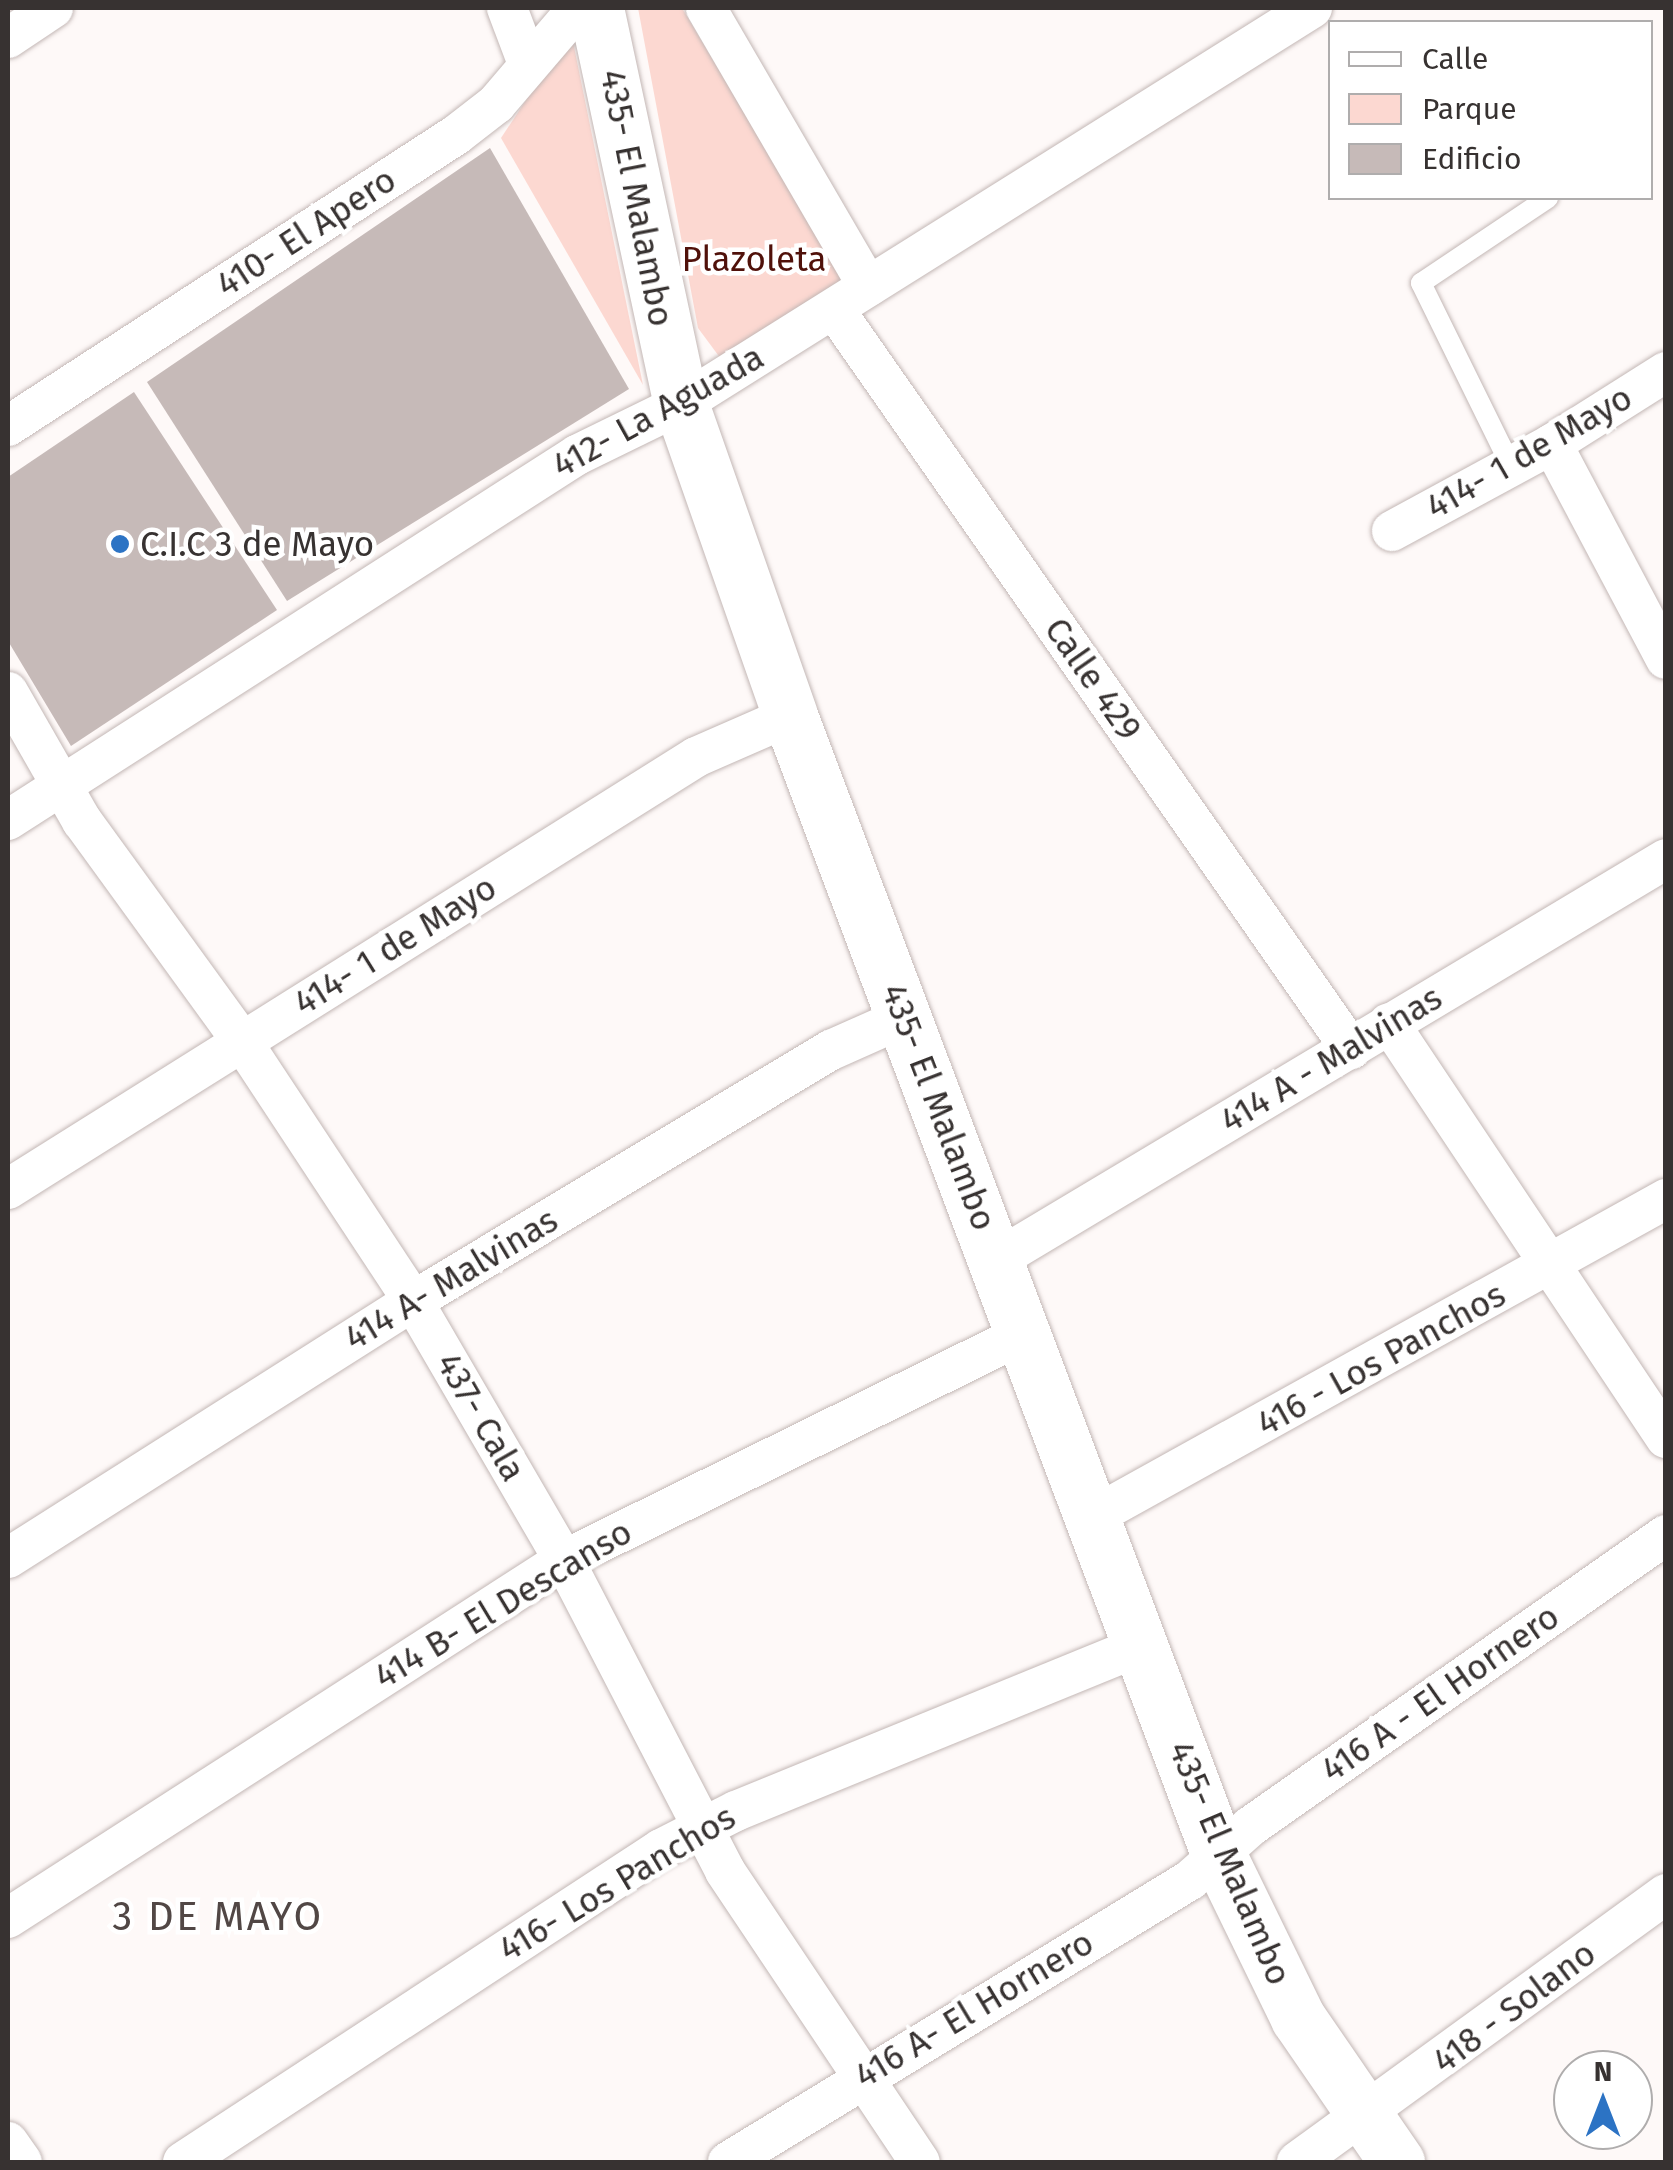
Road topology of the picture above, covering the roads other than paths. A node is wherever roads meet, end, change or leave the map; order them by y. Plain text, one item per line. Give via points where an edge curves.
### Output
1 (53, 8) edge
2 (507, 8) edge
3 (578, 8) edge
4 (596, 8) edge
5 (706, 8) edge
6 (1312, 8) edge
7 (8, 38) edge
8 (528, 64) junction
9 (1545, 200) edge
10 (868, 286) junction
11 (834, 308) junction
12 (1666, 372) edge
13 (681, 404) junction
14 (8, 426) edge
15 (1552, 444) junction
16 (1512, 466) junction
17 (1392, 530) dead end
18 (1652, 602) edge
19 (1666, 659) edge
20 (8, 692) edge
21 (790, 716) junction
22 (62, 786) junction
23 (8, 820) edge
24 (1661, 873) edge
25 (904, 1017) junction
26 (1389, 1022) junction
27 (242, 1040) junction
28 (1351, 1049) junction
29 (8, 1190) edge
30 (1666, 1199) edge
31 (996, 1260) junction
32 (1554, 1264) junction
33 (413, 1301) junction
34 (1023, 1334) junction
35 (1666, 1438) edge
36 (1094, 1516) junction
37 (1666, 1535) edge
38 (8, 1558) edge
39 (564, 1560) junction
40 (1142, 1645) junction
41 (702, 1828) junction
42 (1220, 1858) junction
43 (1666, 1894) edge
44 (8, 1918) edge
45 (863, 2075) junction
46 (1363, 2120) junction
47 (8, 2142) edge
48 (22, 2162) edge
49 (183, 2162) edge
50 (728, 2162) edge
51 (920, 2162) edge
52 (1297, 2162) edge
53 (1397, 2162) edge

1 - 7 street
2 - 8 street
3 - 8 street, 410- El Apero
4 - 13 main road, 435- El Malambo
5 - 10 street
6 - 10 street, 412- La Aguada
8 - 14 street, 410- El Apero via 496,104 456,136
9 - 16 lane via 1421,283
10 - 11 street, 412- La Aguada
11 - 13 street, 412- La Aguada
11 - 28 street, Calle 429
12 - 15 street, 414- 1 de Mayo
13 - 21 main road, 435- El Malambo
13 - 22 street, 412- La Aguada via 576,455
15 - 16 street, 414- 1 de Mayo
15 - 18 street
16 - 17 street, 414- 1 de Mayo
18 - 19 street
20 - 22 street, 437- Cala
21 - 25 main road, 435- El Malambo
21 - 27 street, 414- 1 de Mayo via 696,757
22 - 23 street, 412- La Aguada
22 - 27 street, 437- Cala
24 - 26 street, 414 A - Malvinas
25 - 31 main road, 435- El Malambo
25 - 33 street, 414 A- Malvinas via 831,1050
26 - 28 street, 414 A - Malvinas
26 - 32 street
27 - 29 street, 414- 1 de Mayo
27 - 33 street, 437- Cala
28 - 31 street, 414 A - Malvinas
30 - 32 street, 416 - Los Panchos
31 - 34 main road, 435- El Malambo
32 - 35 street
32 - 36 street, 416 - Los Panchos
33 - 38 street, 414 A- Malvinas
33 - 39 street, 437- Cala
34 - 36 main road, 435- El Malambo
34 - 39 street, 414 B- El Descanso
36 - 40 main road, 435- El Malambo
37 - 42 street, 416 A - El Hornero via 1251,1826
39 - 41 street, 437- Cala
39 - 44 street, 414 B- El Descanso
40 - 41 street, 416- Los Panchos
40 - 42 main road, 435- El Malambo
41 - 45 street, 437- Cala
41 - 49 street, 416- Los Panchos via 590,1892
42 - 45 street, 416 A- El Hornero
42 - 46 main road, 435- El Malambo via 1276,1979
43 - 46 street, 418 - Solano
45 - 50 street, 416 A- El Hornero
45 - 51 street, 437- Cala
46 - 52 street, 418 - Solano
46 - 53 main road, 435- El Malambo
47 - 48 street

